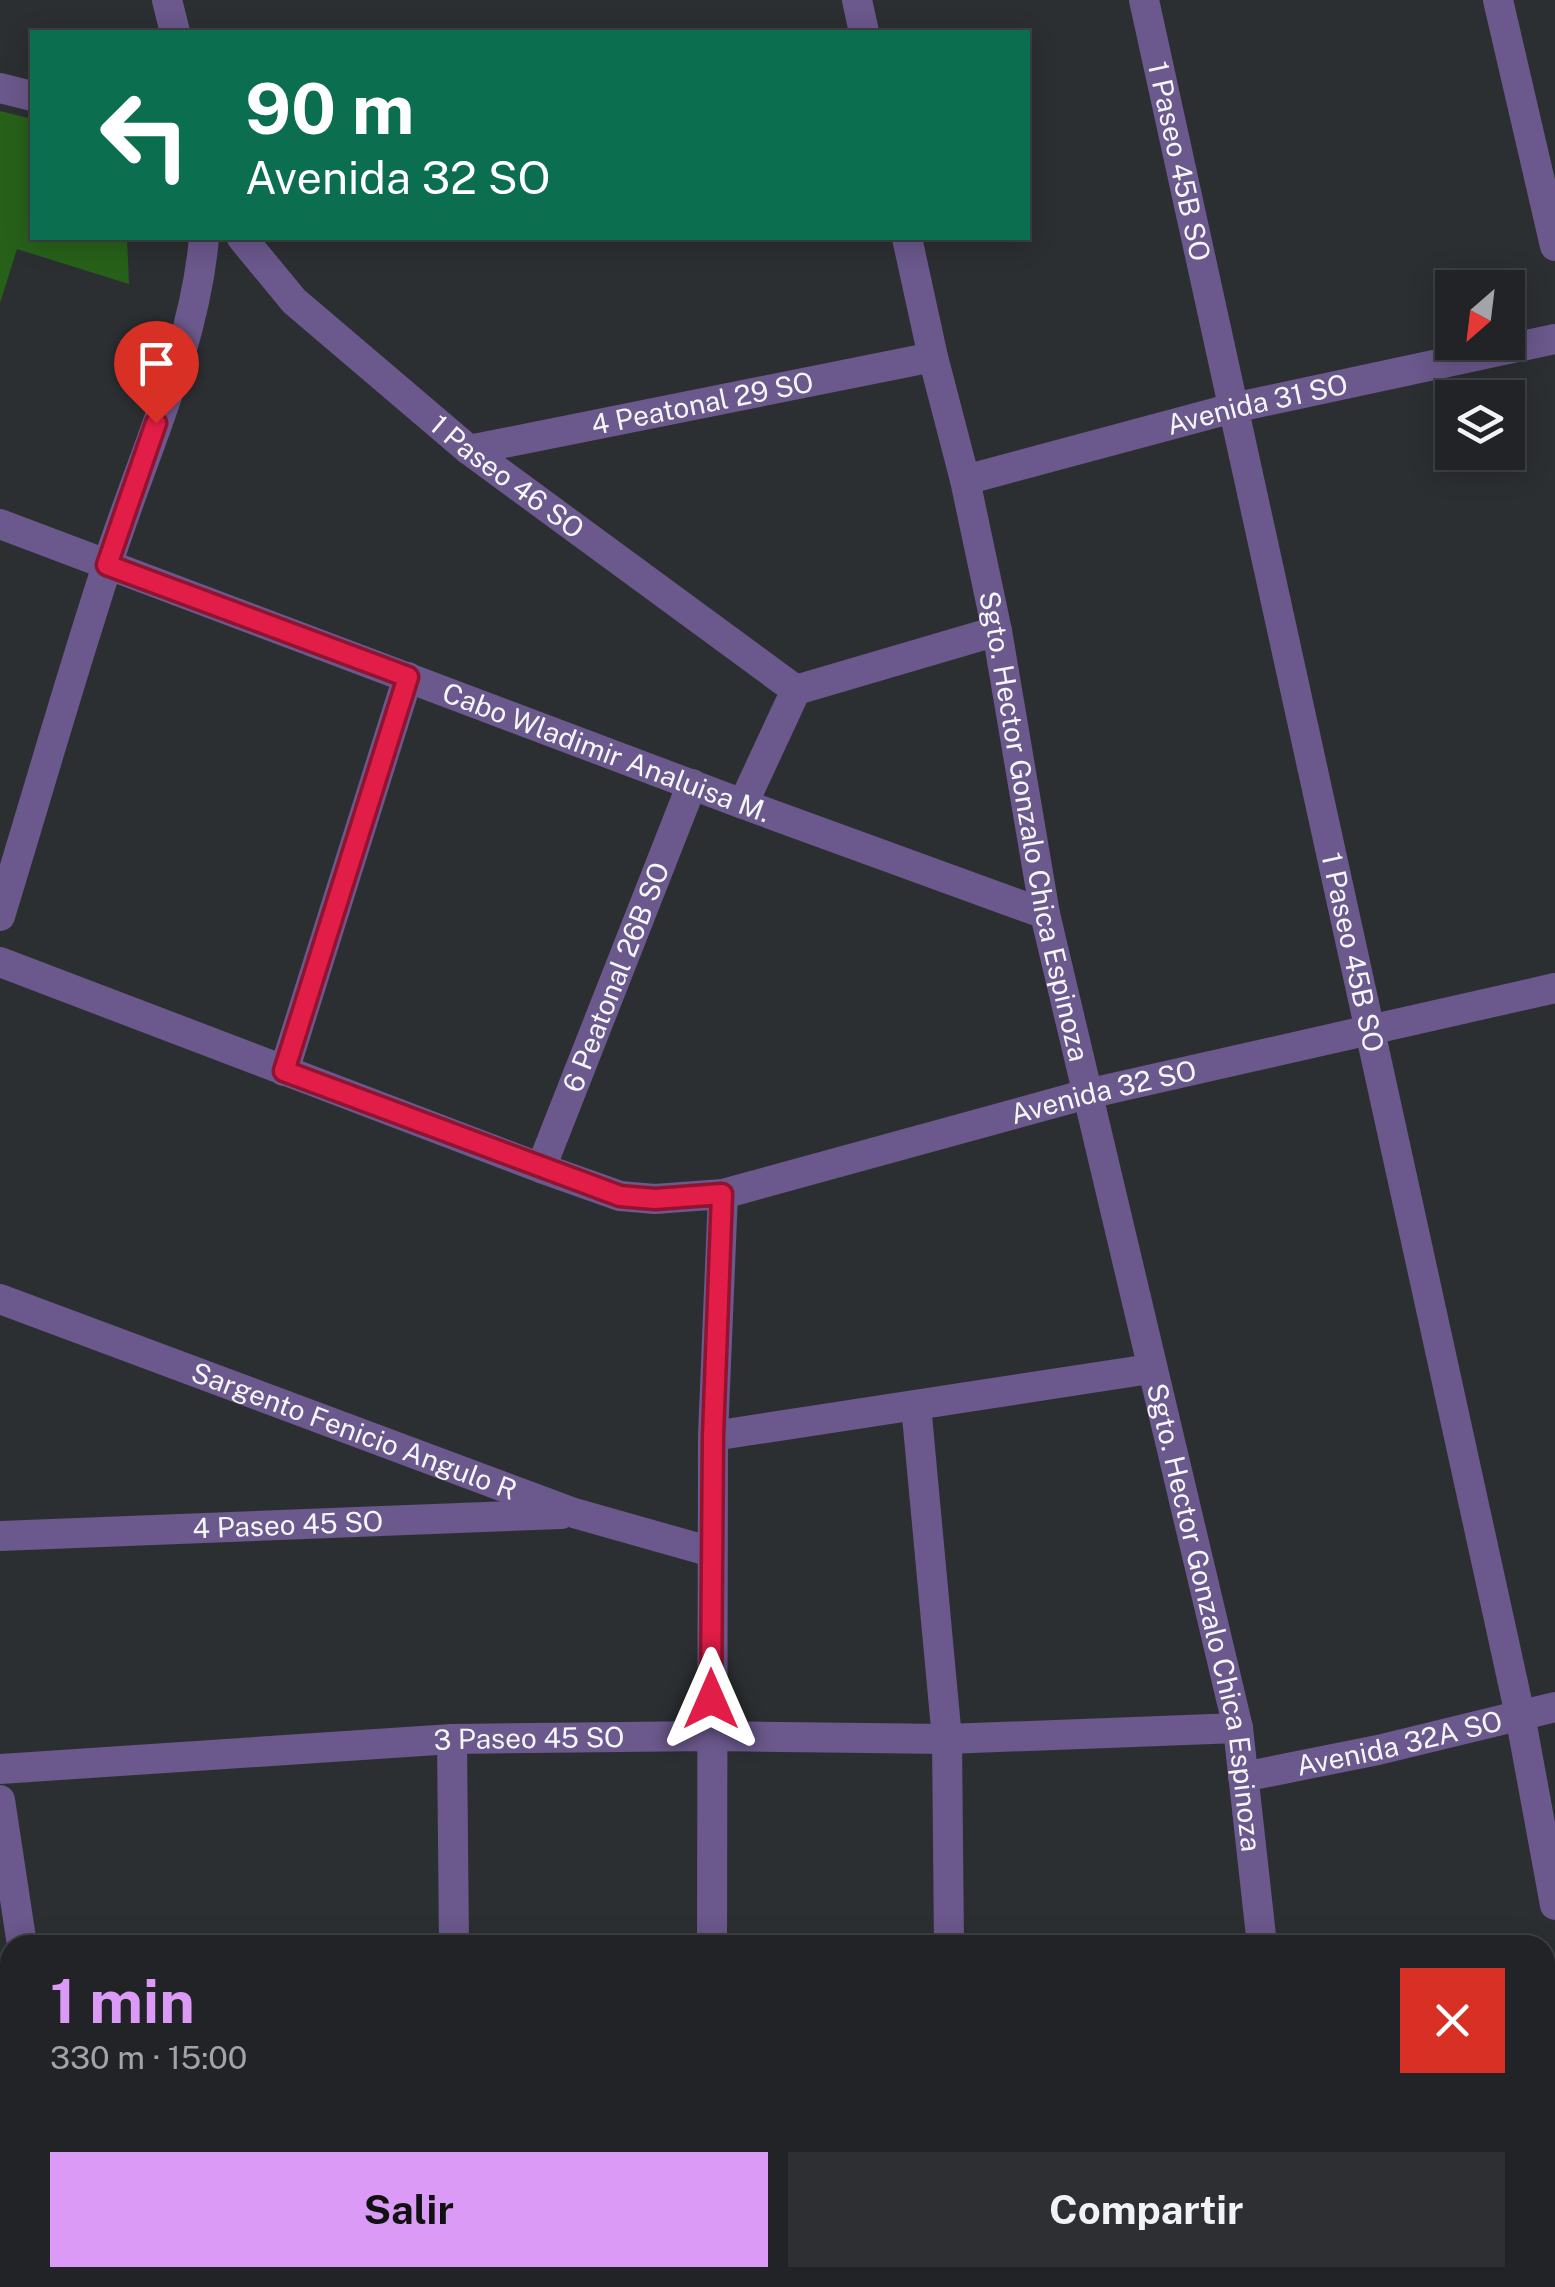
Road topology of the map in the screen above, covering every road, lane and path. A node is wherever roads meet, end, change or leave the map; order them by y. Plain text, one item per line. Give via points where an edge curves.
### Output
1 (166, 0) edge
2 (857, 0) edge
3 (1144, 0) edge
4 (1498, 0) edge
5 (174, 30) edge
6 (864, 30) edge
7 (0, 88) edge
8 (30, 96) edge
9 (204, 240) edge
10 (244, 240) edge
11 (908, 240) edge
12 (1555, 246) edge
13 (1555, 339) edge
14 (933, 357) junction
15 (1233, 408) junction
16 (469, 450) junction
17 (965, 480) junction
18 (0, 524) edge
19 (107, 565) junction
20 (996, 632) junction
21 (408, 677) junction
22 (796, 690) junction
23 (692, 784) junction
24 (743, 804) junction
25 (1045, 914) junction
26 (0, 916) edge
27 (0, 962) edge
28 (1555, 988) edge
29 (1368, 1030) junction
30 (284, 1071) junction
31 (1087, 1094) junction
32 (541, 1168) junction
33 (722, 1194) junction
34 (0, 1298) edge
35 (1150, 1369) junction
36 (916, 1405) junction
37 (713, 1436) junction
38 (574, 1513) junction
39 (0, 1536) edge
40 (712, 1552) junction
41 (1555, 1707) edge
42 (1520, 1715) junction
43 (1238, 1728) junction
44 (710, 1736) junction
45 (452, 1738) junction
46 (946, 1739) junction
47 (0, 1769) edge
48 (1243, 1777) junction
49 (0, 1800) edge
50 (1555, 1905) edge
51 (20, 1935) edge
52 (454, 1935) edge
53 (712, 1935) edge
54 (950, 1935) edge
55 (1261, 1935) edge

1 - 5 street
2 - 6 street
3 - 15 street, 1 Paseo 45B SO
4 - 12 street
7 - 8 street
9 - 19 street via 181,352
10 - 16 street, 1 Paseo 46 SO via 294,301
11 - 14 street, Sgto. Hector Gonzalo Chica Espinoza
13 - 15 street, Avenida 31 SO
14 - 16 street, 4 Peatonal 29 SO
14 - 17 street, Sgto. Hector Gonzalo Chica Espinoza
15 - 17 street, Avenida 31 SO
15 - 29 street, 1 Paseo 45B SO
16 - 22 street, 1 Paseo 46 SO
17 - 20 street, Sgto. Hector Gonzalo Chica Espinoza
18 - 19 street, Cabo Wladimir Analuisa M.
19 - 21 street, Cabo Wladimir Analuisa M.
19 - 26 street
20 - 22 street
20 - 25 street, Sgto. Hector Gonzalo Chica Espinoza
21 - 23 street, Cabo Wladimir Analuisa M.
21 - 30 street
22 - 24 street
23 - 24 street, Cabo Wladimir Analuisa M.
23 - 32 street, 6 Peatonal 26B SO
24 - 25 street, Cabo Wladimir Analuisa M.
25 - 31 street, Sgto. Hector Gonzalo Chica Espinoza
27 - 30 street, Avenida 32 SO
28 - 29 street, Avenida 32 SO
29 - 31 street, Avenida 32 SO
29 - 42 street, 1 Paseo 45B SO
30 - 32 street, Avenida 32 SO
31 - 33 street, Avenida 32 SO
31 - 35 street, Sgto. Hector Gonzalo Chica Espinoza
32 - 33 street, Avenida 32 SO via 620,1196
33 - 37 street
34 - 38 street, Sargento Fenicio Angulo R
35 - 36 street
35 - 43 street, Sgto. Hector Gonzalo Chica Espinoza
36 - 37 street
36 - 46 street
37 - 40 street
38 - 39 street, 4 Paseo 45 SO
38 - 40 street, Sargento Fenicio Angulo R
40 - 44 street
41 - 42 street, Avenida 32A SO
42 - 48 street, Avenida 32A SO
42 - 50 street, 1 Paseo 45B SO
43 - 46 street, 3 Paseo 45 SO
43 - 48 street, Sgto. Hector Gonzalo Chica Espinoza
44 - 45 street, 3 Paseo 45 SO
44 - 46 street, 3 Paseo 45 SO
44 - 53 street
45 - 47 street, 3 Paseo 45 SO
45 - 52 street
46 - 54 street
48 - 55 street, Sgto. Hector Gonzalo Chica Espinoza
49 - 51 street

